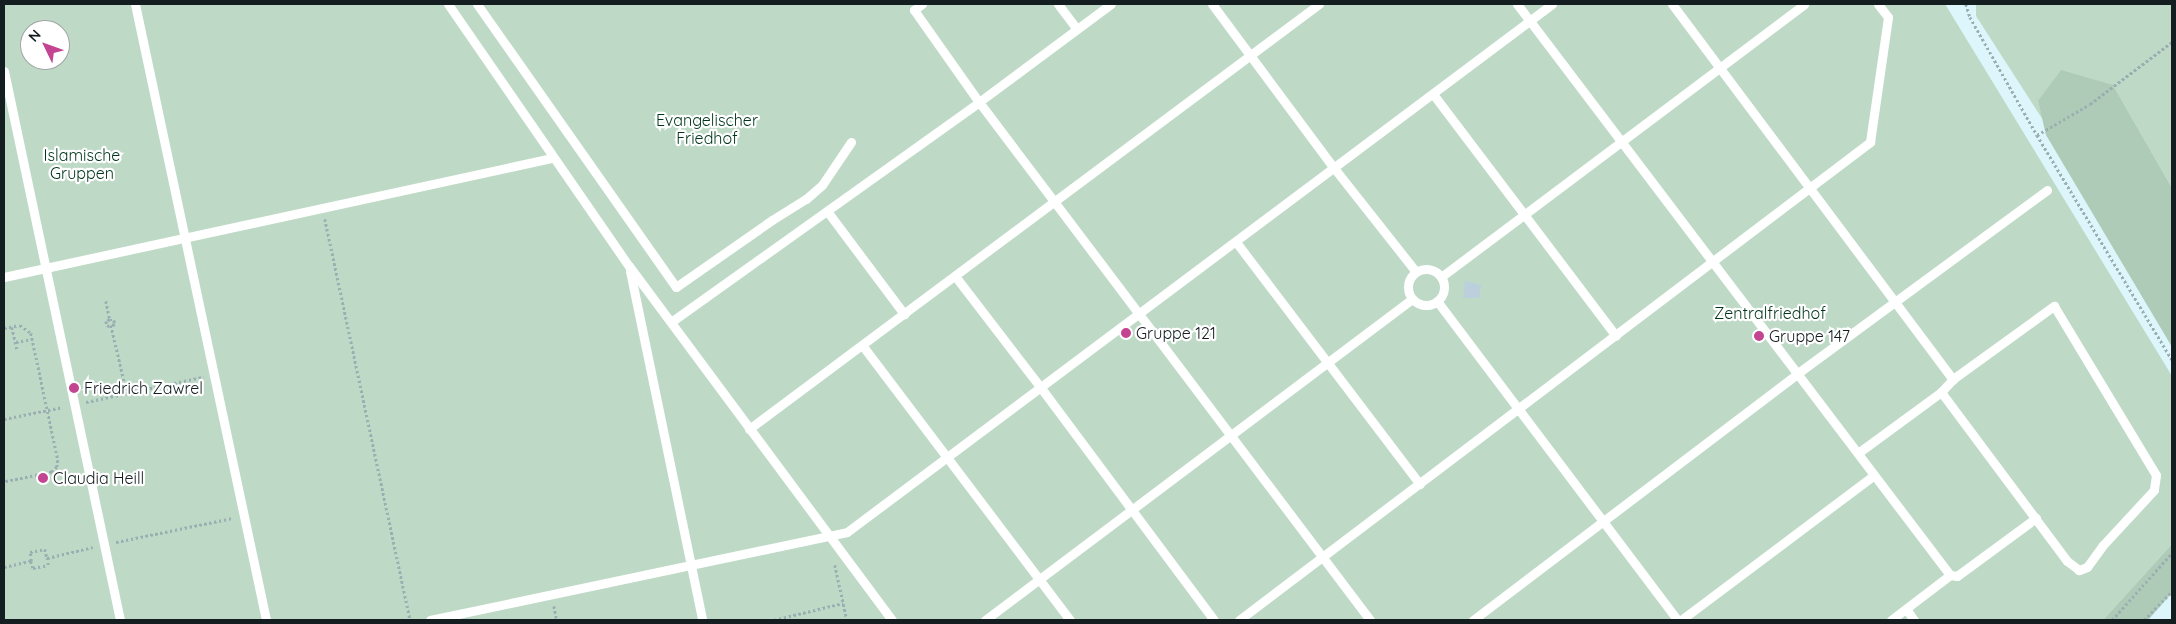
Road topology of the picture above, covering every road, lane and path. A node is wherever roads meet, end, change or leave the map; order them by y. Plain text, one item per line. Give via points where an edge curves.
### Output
1 (135, 4) edge
2 (448, 4) edge
3 (477, 4) edge
4 (922, 4) edge
5 (1058, 4) edge
6 (1111, 4) edge
7 (1212, 4) edge
8 (1319, 4) edge
9 (1517, 4) edge
10 (1552, 4) edge
11 (1672, 4) edge
12 (1804, 4) edge
13 (1878, 4) edge
14 (1966, 4) edge
15 (1530, 21) junction
16 (1077, 30) junction
17 (2172, 42) edge
18 (1252, 55) junction
19 (1719, 67) junction
20 (4, 71) edge
21 (1433, 94) junction
22 (979, 102) junction
23 (2037, 135) junction
24 (1622, 140) junction
25 (851, 142) dead end
26 (552, 158) junction
27 (1334, 168) junction
28 (1810, 188) junction
29 (2047, 190) dead end
30 (1054, 201) junction
31 (323, 208) junction
32 (826, 211) junction
33 (1522, 216) junction
34 (185, 238) junction
35 (1236, 242) junction
36 (1714, 262) junction
37 (629, 266) junction
38 (46, 268) junction
39 (1416, 272) junction
40 (954, 276) junction
41 (4, 277) edge
42 (1441, 277) junction
43 (1412, 298) junction
44 (106, 301) dead end
45 (1437, 301) junction
46 (1896, 302) junction
47 (904, 314) junction
48 (1138, 314) junction
49 (671, 322) junction
50 (12, 327) junction
51 (4, 328) edge
52 (1616, 336) junction
53 (32, 339) junction
54 (16, 342) junction
55 (862, 345) junction
56 (17, 349) dead end
57 (2172, 360) edge
58 (1328, 362) junction
59 (1798, 373) junction
60 (214, 375) junction
61 (1953, 379) junction
62 (1041, 388) junction
63 (1941, 392) junction
64 (127, 393) junction
65 (74, 404) junction
66 (1519, 409) junction
67 (48, 410) junction
68 (4, 419) edge
69 (750, 429) junction
70 (1230, 436) junction
71 (1858, 454) junction
72 (948, 458) junction
73 (1874, 474) junction
74 (4, 482) edge
75 (1420, 484) junction
76 (1132, 510) junction
77 (244, 515) junction
78 (2036, 518) junction
79 (1603, 523) junction
80 (829, 538) junction
81 (104, 545) junction
82 (2172, 553) edge
83 (47, 558) junction
84 (1323, 558) junction
85 (31, 561) junction
86 (691, 566) junction
87 (4, 567) edge
88 (1950, 575) junction
89 (1040, 580) junction
90 (2172, 590) edge
91 (843, 604) junction
92 (1906, 609) junction
93 (120, 620) edge
94 (266, 620) edge
95 (410, 620) edge
96 (430, 620) edge
97 (702, 620) edge
98 (774, 620) edge
99 (847, 620) edge
100 (892, 620) edge
101 (985, 620) edge
102 (1070, 620) edge
103 (1214, 620) edge
104 (1239, 620) edge
105 (1370, 620) edge
106 (1474, 620) edge
107 (1679, 620) edge
108 (1892, 620) edge
109 (1914, 620) edge
110 (2112, 620) edge
111 (2144, 620) edge

1 - 34 lane
2 - 26 lane
3 - 25 lane via 676,287 806,199 822,185
4 - 22 lane via 914,10
5 - 16 lane
6 - 16 lane
7 - 18 lane
8 - 18 lane
9 - 15 lane
10 - 15 lane
11 - 19 lane
12 - 19 lane
13 - 28 lane via 1888,17 1870,142
14 - 23 path via 1970,17
15 - 21 lane
15 - 24 lane
16 - 22 lane
17 - 23 path via 2090,104
18 - 27 lane
18 - 30 lane
19 - 24 lane
19 - 28 lane
20 - 38 lane
21 - 27 lane
21 - 33 lane
22 - 30 lane
22 - 32 lane
23 - 57 path
24 - 33 lane
24 - 36 lane
26 - 31 lane
26 - 37 lane
27 - 35 lane
27 - 39 lane
28 - 36 lane
28 - 46 lane
29 - 46 lane
30 - 40 lane
30 - 48 lane
31 - 34 lane
31 - 95 path
32 - 47 lane
32 - 49 lane
33 - 42 lane
33 - 52 lane
34 - 38 lane
34 - 60 lane
35 - 48 lane
35 - 58 lane
36 - 52 lane
36 - 59 lane
37 - 49 lane
37 - 86 lane
38 - 41 lane
38 - 65 lane
39 - 42 lane via 1427,269
39 - 43 lane via 1408,287
40 - 47 lane
40 - 62 lane
42 - 45 lane via 1443,292
43 - 45 lane via 1427,305
43 - 58 lane
44 - 64 path via 110,320 115,324 111,326
45 - 66 lane
46 - 59 lane
46 - 61 lane
47 - 55 lane
48 - 62 lane
48 - 70 lane
49 - 69 lane
50 - 51 path
50 - 53 path via 20,325 26,328
50 - 54 path
52 - 66 lane
53 - 54 path
53 - 67 path
54 - 56 path
55 - 69 lane
55 - 72 lane
58 - 70 lane
58 - 75 lane
59 - 71 lane
59 - 79 lane
60 - 64 path
60 - 77 lane
61 - 63 lane
61 - 78 lane via 2054,306 2156,475 2154,490 2087,567 2079,570 2067,561
62 - 72 lane
62 - 76 lane
63 - 71 lane
63 - 78 lane
64 - 65 path
65 - 67 path
65 - 81 lane
66 - 75 lane
66 - 79 lane
67 - 68 path
67 - 74 path via 57,467 52,472
69 - 80 lane
70 - 76 lane
70 - 84 lane
71 - 73 lane
72 - 80 lane via 847,532
72 - 89 lane
73 - 88 lane
73 - 107 lane
75 - 84 lane
76 - 89 lane
76 - 103 lane
77 - 81 path
77 - 94 lane
78 - 88 lane via 1957,576
79 - 106 lane
79 - 107 lane
80 - 86 lane
80 - 91 path
80 - 100 lane
81 - 83 path
81 - 93 lane
82 - 110 path
83 - 85 path via 48,565 40,567 33,568
83 - 85 path via 45,550 30,552
84 - 104 lane
84 - 105 lane
85 - 87 path
86 - 96 lane
86 - 97 lane
88 - 92 lane
89 - 101 lane
89 - 102 lane
90 - 111 path
91 - 98 path
91 - 99 path
92 - 108 lane
92 - 109 lane

